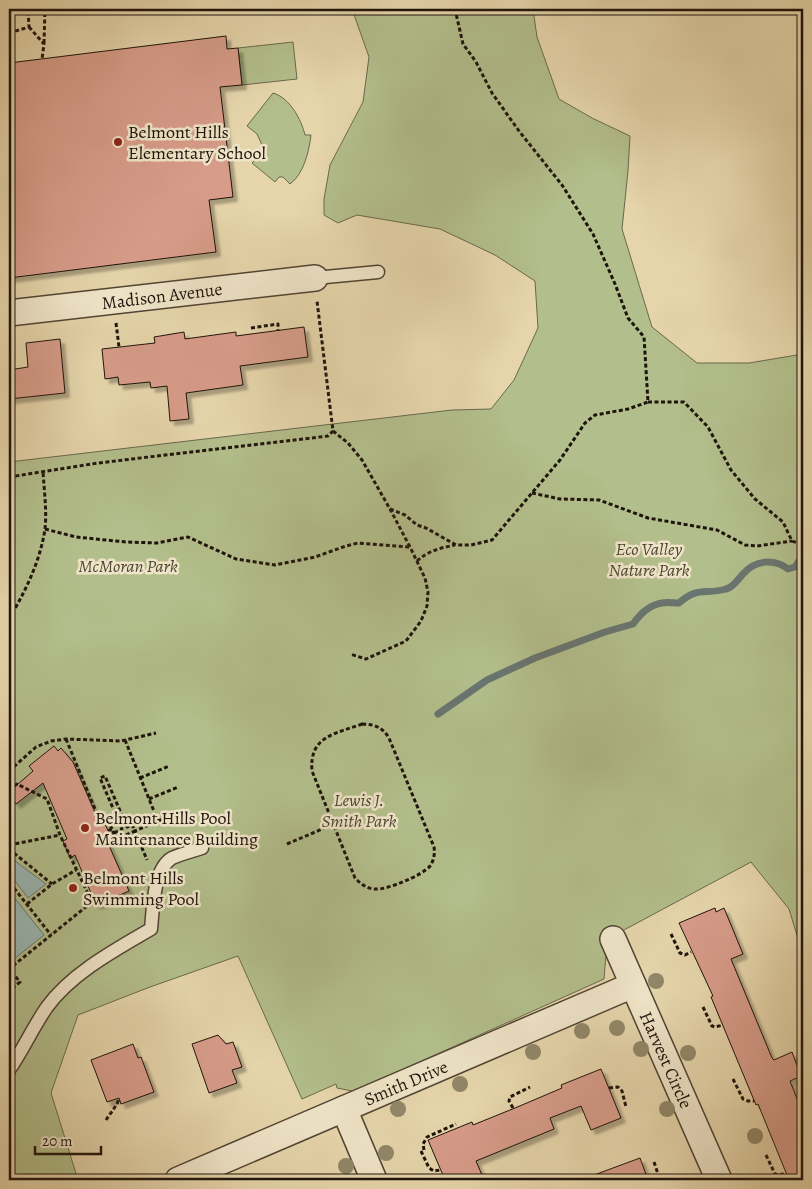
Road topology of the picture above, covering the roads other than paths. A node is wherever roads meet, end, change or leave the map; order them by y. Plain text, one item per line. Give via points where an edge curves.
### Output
1 (378, 272) dead end
2 (315, 278) joint
3 (9, 314) edge
4 (202, 848) dead end
5 (613, 939) dead end
6 (633, 985) junction
7 (9, 1070) edge
8 (344, 1110) junction
9 (178, 1180) edge
10 (374, 1180) edge
11 (719, 1180) edge

1 - 2 lane
2 - 3 street, Madison Avenue
4 - 7 lane via 171,859 164,866 158,878 151,929 66,986 48,1007
5 - 6 street, Harvest Circle
6 - 8 street, Smith Drive
6 - 11 street, Harvest Circle
8 - 9 street, Smith Drive
8 - 10 street

